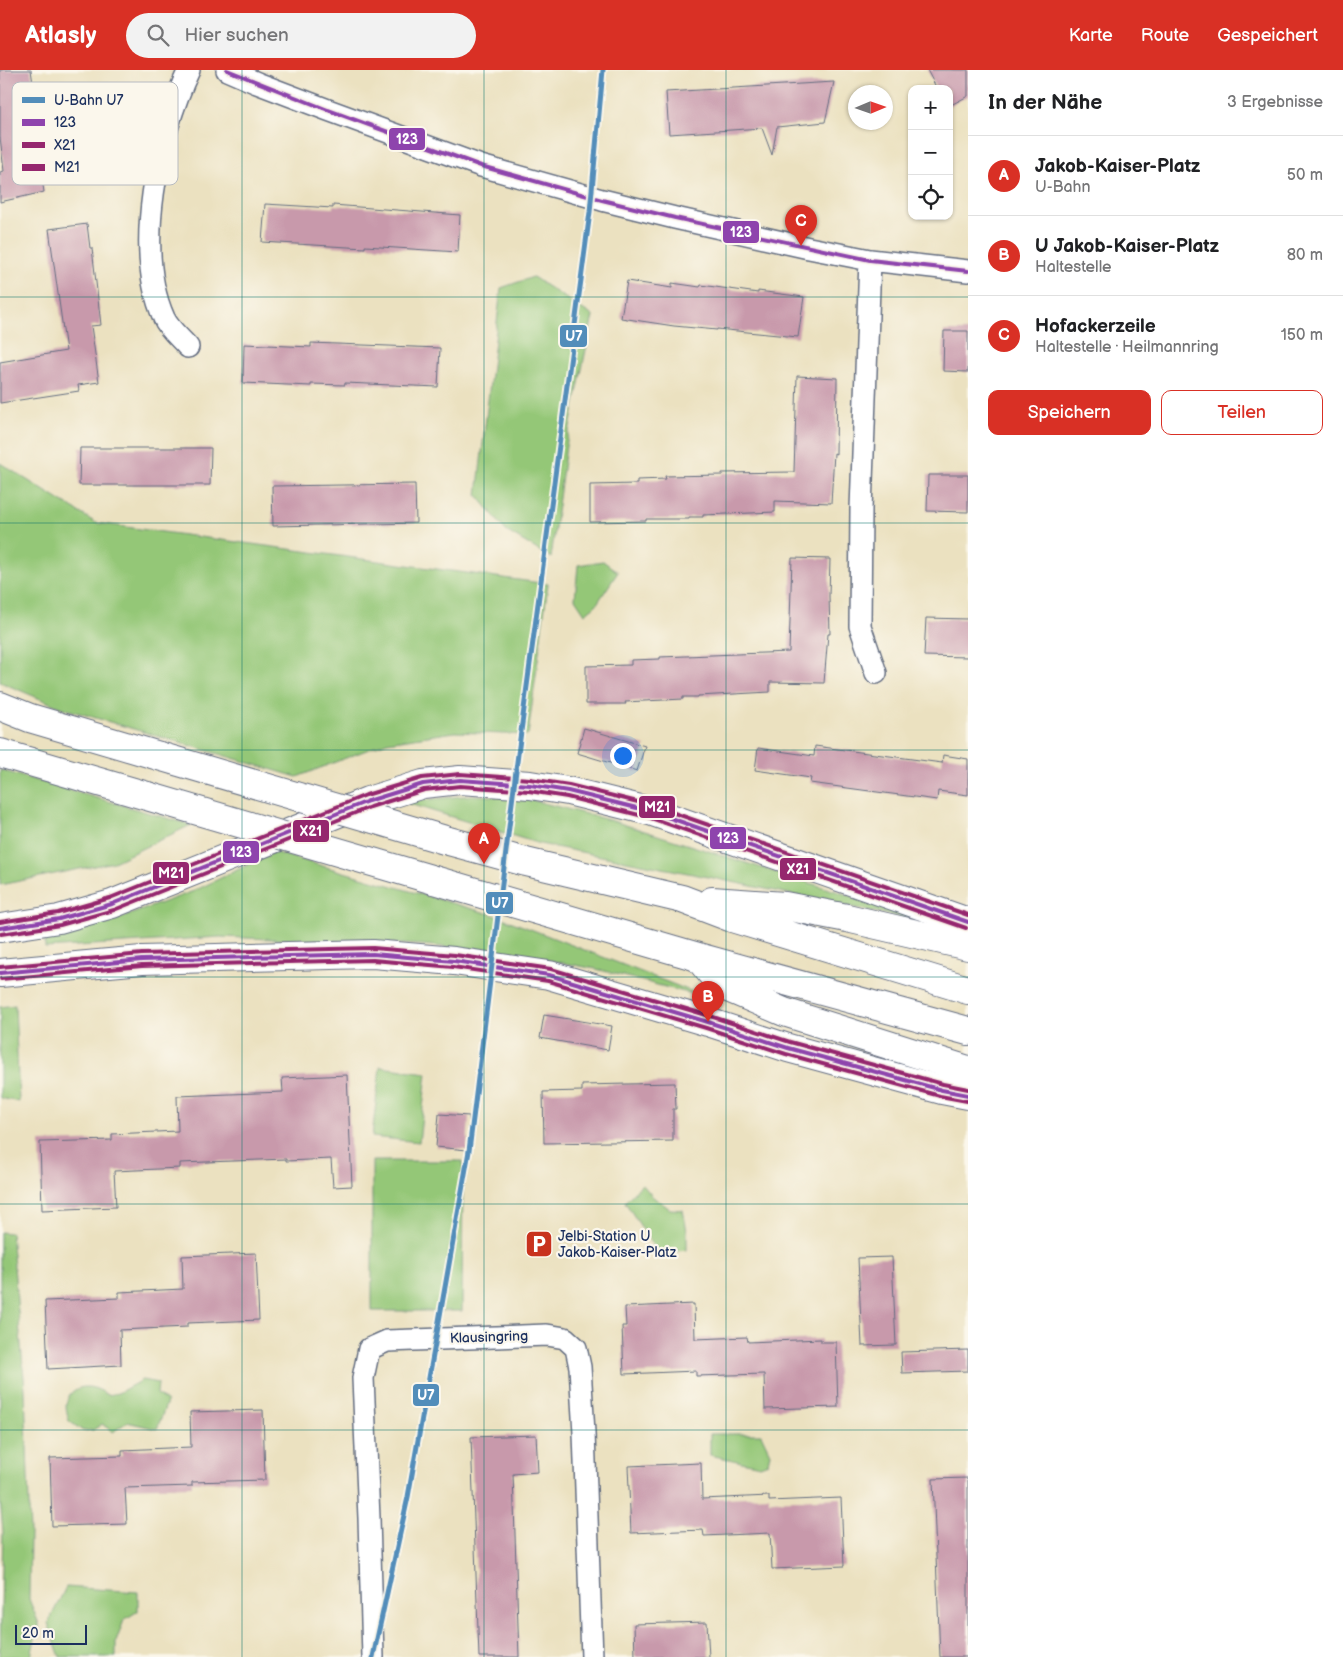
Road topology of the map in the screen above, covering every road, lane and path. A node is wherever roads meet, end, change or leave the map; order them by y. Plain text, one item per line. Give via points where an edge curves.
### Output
1 (189, 70) edge
2 (227, 70) edge
3 (178, 99) edge
4 (155, 185) edge
5 (870, 260) junction
6 (968, 271) edge
7 (188, 347) dead end
8 (876, 673) dead end
9 (0, 706) edge
10 (0, 753) edge
11 (682, 899) junction
12 (968, 922) edge
13 (0, 928) edge
14 (968, 946) edge
15 (698, 957) junction
16 (0, 973) edge
17 (968, 990) edge
18 (968, 1031) edge
19 (968, 1070) edge
20 (968, 1095) edge
21 (373, 1657) edge
22 (592, 1657) edge

1 - 3 street
2 - 5 street via 480,166 675,218
4 - 7 street via 150,248 154,294 164,320
5 - 6 street
5 - 8 street via 860,626
9 - 11 main road, bridge via 30,718 445,840
10 - 15 main road, bridge
11 - 14 main road via 785,906
11 - 17 main road via 732,918
12 - 13 main road via 653,812 549,788 460,780 423,784 368,801 112,904 59,919
15 - 18 main road
15 - 19 main road via 721,985 784,1012
16 - 20 main road via 142,960 372,954 454,962 549,975 797,1050
21 - 22 street, Klausingring via 363,1378 369,1349 387,1341 547,1335 565,1338 576,1348 580,1366

